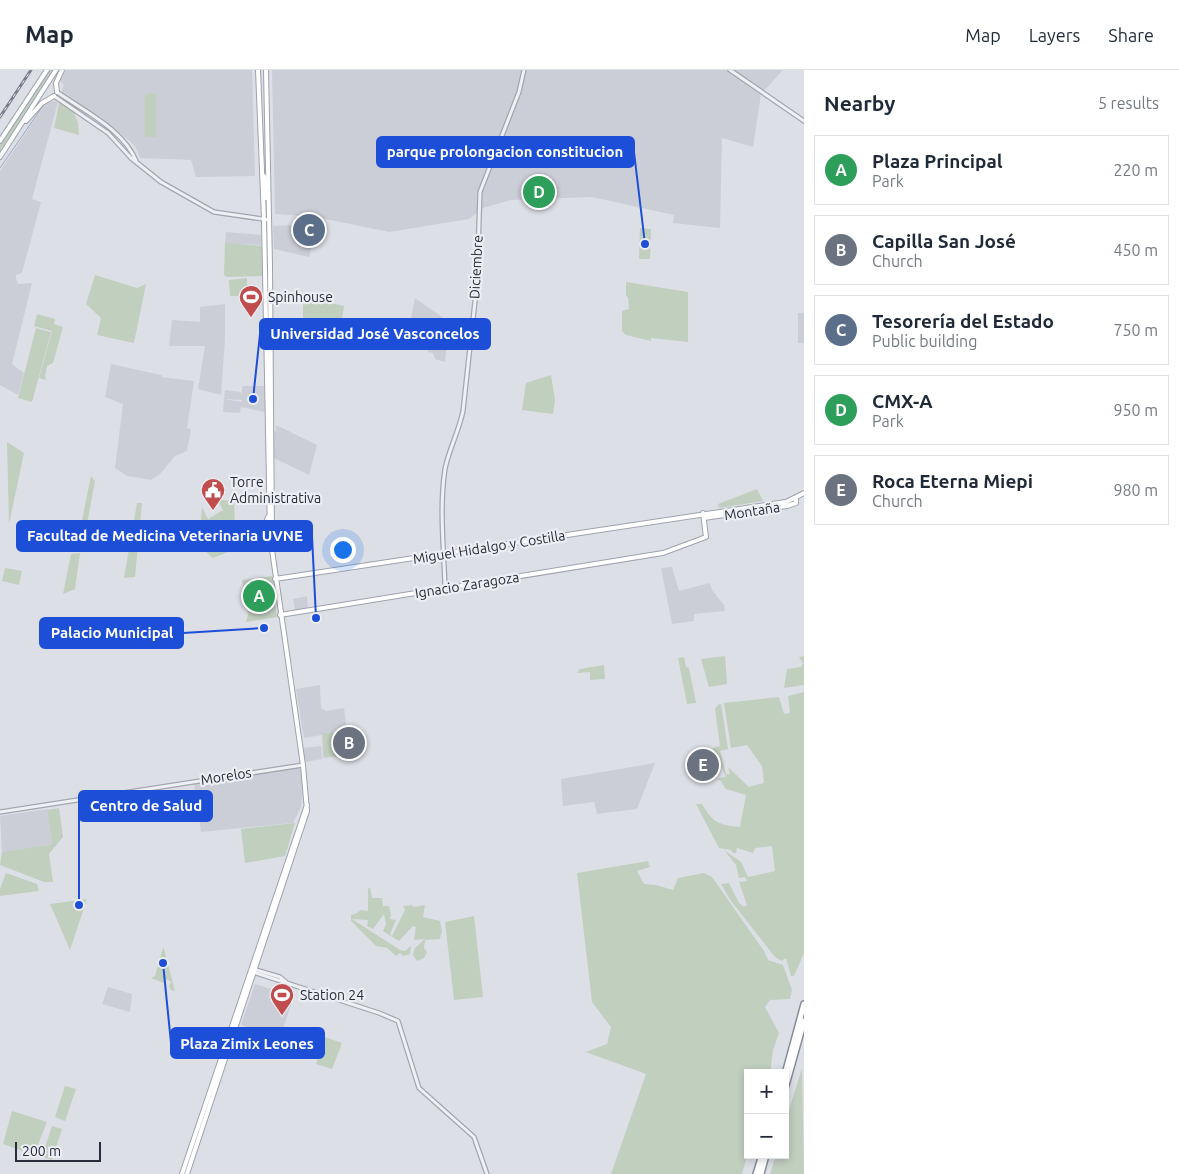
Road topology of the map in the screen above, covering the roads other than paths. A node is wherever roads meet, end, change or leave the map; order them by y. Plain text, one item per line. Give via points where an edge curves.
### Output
1 (47, 70) edge
2 (56, 70) edge
3 (62, 70) edge
4 (258, 70) edge
5 (266, 70) edge
6 (524, 70) edge
7 (730, 70) edge
8 (56, 94) junction
9 (804, 121) edge
10 (22, 124) junction
11 (0, 141) edge
12 (0, 157) edge
13 (267, 220) junction
14 (268, 264) junction
15 (270, 289) junction
16 (266, 297) junction
17 (268, 322) junction
18 (274, 346) dead end
19 (270, 353) junction
20 (804, 493) edge
21 (269, 505) junction
22 (703, 516) junction
23 (271, 542) junction
24 (250, 546) dead end
25 (444, 555) junction
26 (275, 579) junction
27 (445, 588) junction
28 (280, 615) junction
29 (303, 765) junction
30 (0, 812) edge
31 (252, 970) junction
32 (804, 1004) edge
33 (240, 1010) junction
34 (804, 1021) edge
35 (786, 1069) edge
36 (789, 1075) edge
37 (761, 1159) edge
38 (765, 1159) edge
39 (182, 1174) edge
40 (187, 1174) edge
41 (487, 1174) edge
42 (756, 1174) edge
43 (761, 1174) edge

1 - 11 main road
2 - 10 main road
3 - 8 main road via 56,83
4 - 13 main road
5 - 13 main road
6 - 25 street, Diciembre via 519,92 480,192 477,283 463,410 447,459 442,498
7 - 9 street
8 - 10 main road via 42,102
8 - 13 street via 111,130 128,146 138,163 161,182 221,214
10 - 12 main road
13 - 14 main road
14 - 15 main road
14 - 16 main road
15 - 16 main road
15 - 17 main road
16 - 17 main road
17 - 19 main road
17 - 21 main road
18 - 19 main road
19 - 23 main road
20 - 22 main road, Montaña via 796,497 796,503 787,506
21 - 23 main road
21 - 24 main road via 264,530
22 - 25 main road, Miguel Hidalgo y Costilla
22 - 27 main road, Ignacio Zaragoza via 706,537 654,555
23 - 26 main road
25 - 26 main road, Miguel Hidalgo y Costilla
25 - 27 street, Diciembre
26 - 28 main road
27 - 28 main road, Ignacio Zaragoza
28 - 29 main road
29 - 30 street, Morelos
29 - 31 main road via 307,805 304,821
31 - 33 main road
31 - 33 main road via 240,998
31 - 41 street via 398,1021 419,1088 474,1137
32 - 35 highway
33 - 39 main road
33 - 40 main road
34 - 36 highway
37 - 42 highway
38 - 43 highway

